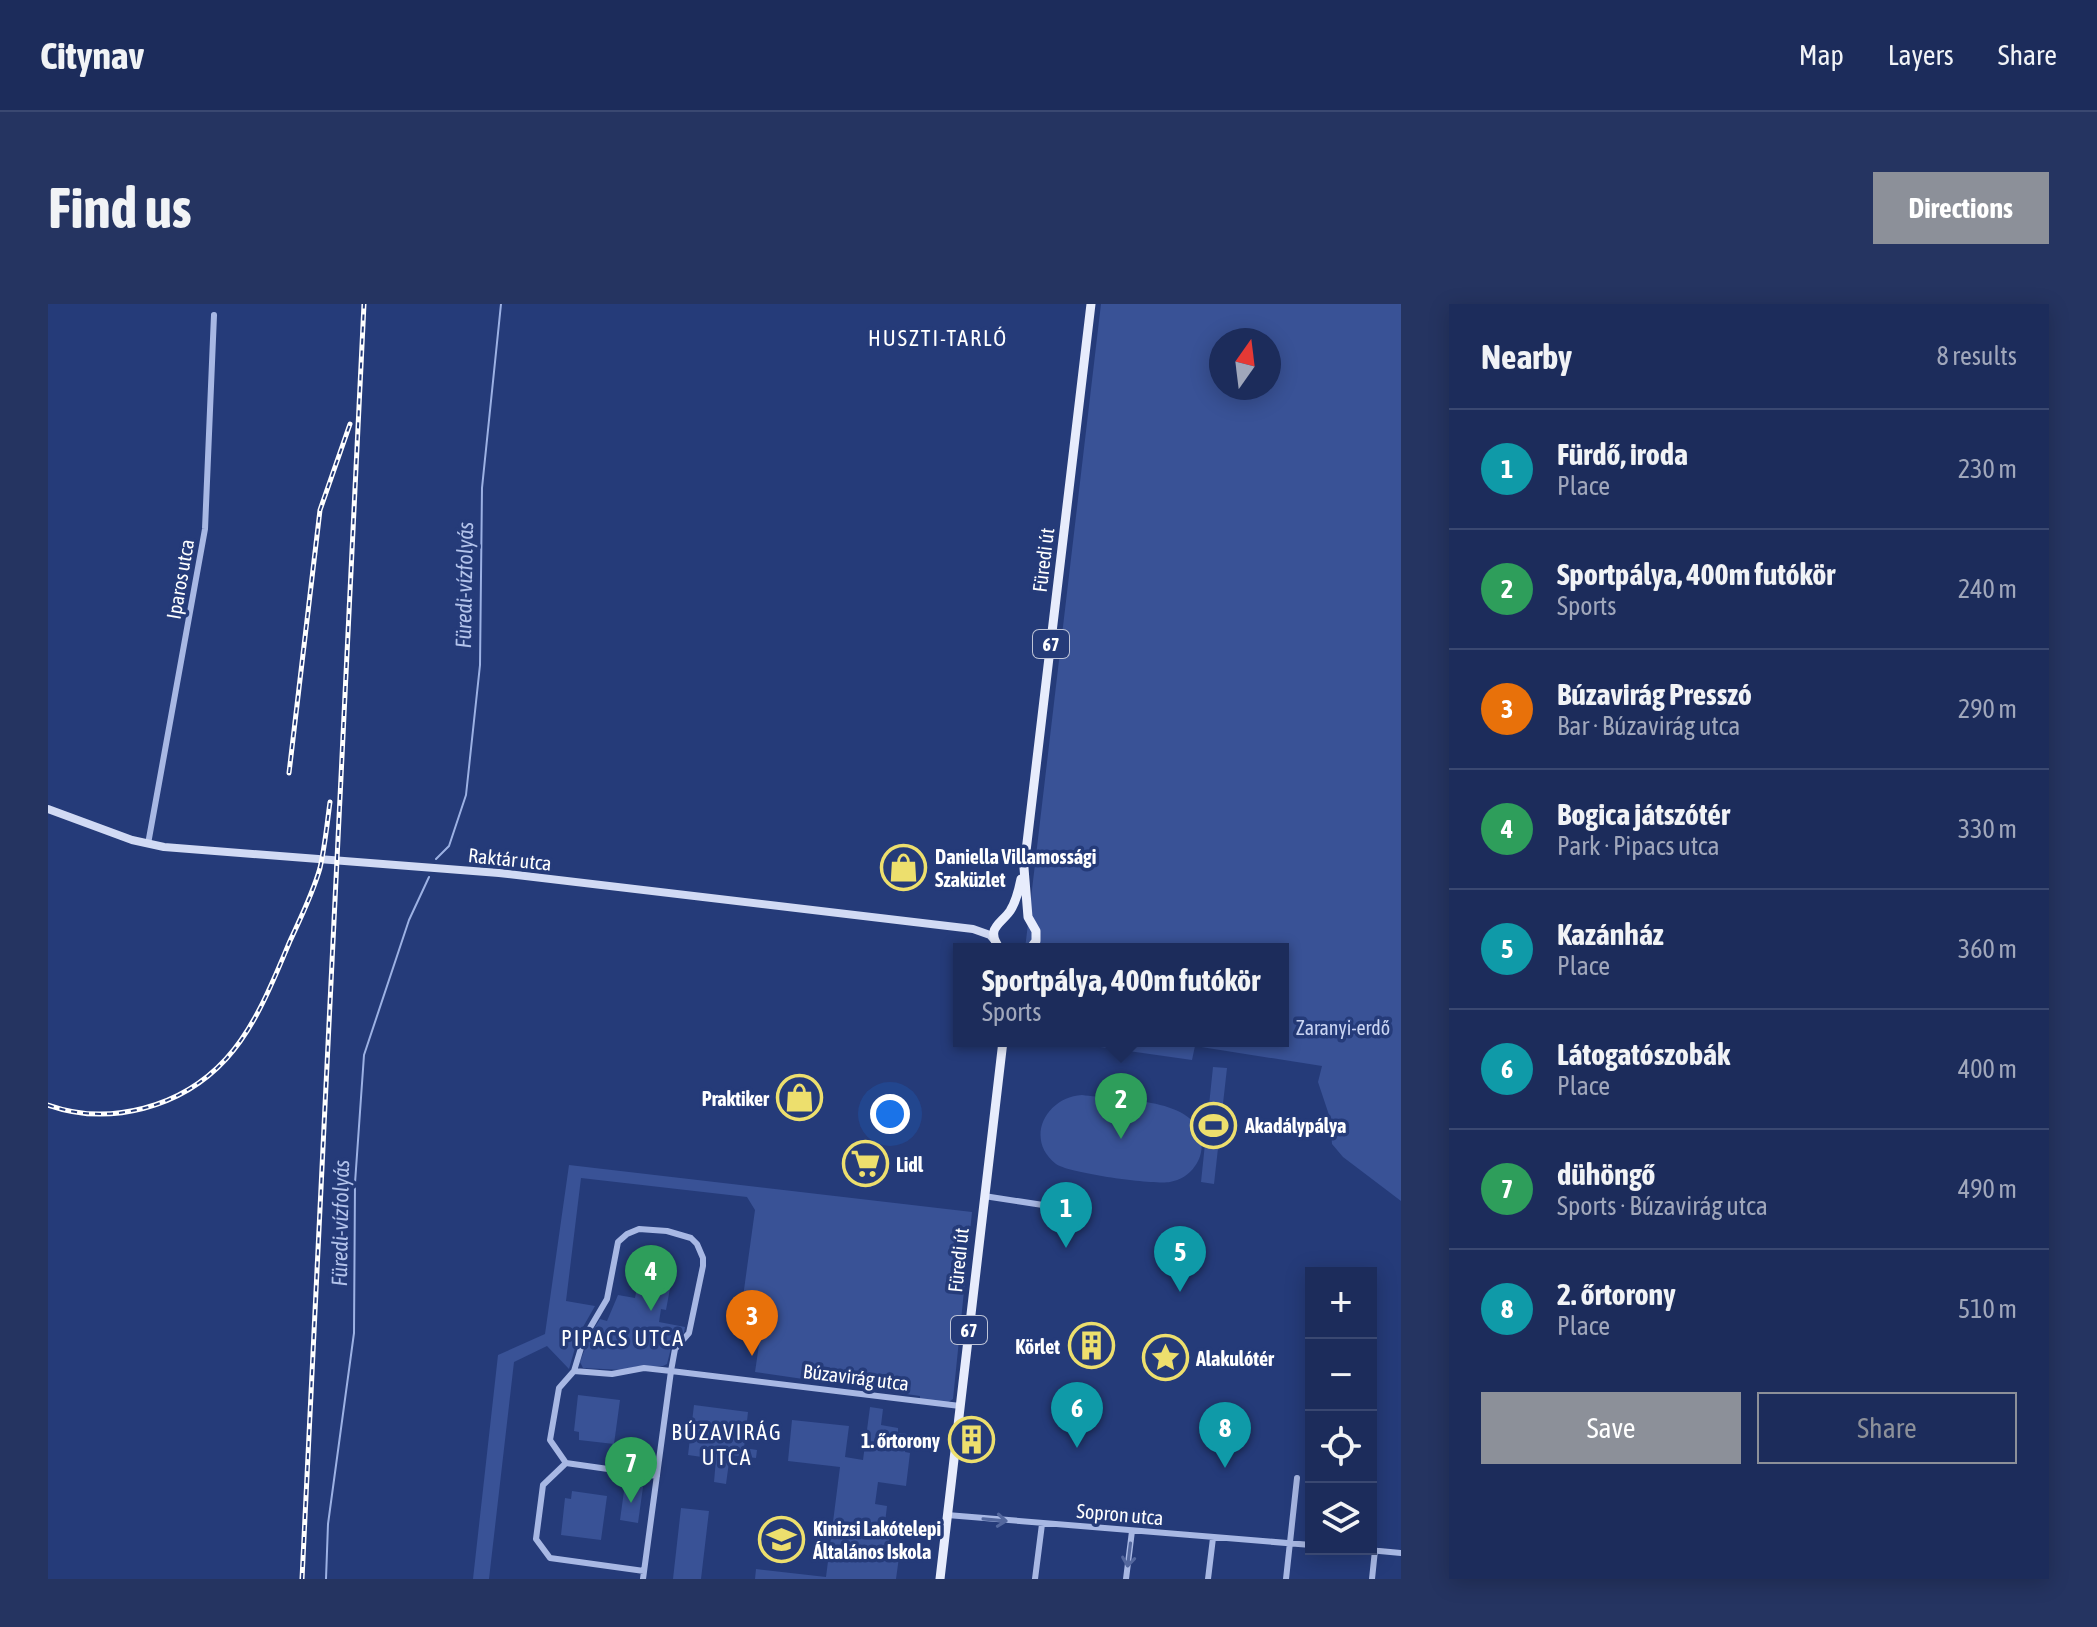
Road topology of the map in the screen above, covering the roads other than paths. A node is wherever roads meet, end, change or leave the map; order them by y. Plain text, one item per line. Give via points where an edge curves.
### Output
1 (1091, 304) edge
2 (214, 315) dead end
3 (48, 809) edge
4 (148, 844) junction
5 (1024, 868) junction
6 (1009, 914) junction
7 (1028, 917) junction
8 (996, 924) junction
9 (973, 929) junction
10 (996, 943) edge
11 (998, 943) edge
12 (1034, 943) edge
13 (1002, 1047) edge
14 (984, 1196) junction
15 (1069, 1209) dead end
16 (574, 1371) junction
17 (671, 1371) junction
18 (960, 1406) junction
19 (566, 1463) junction
20 (657, 1476) junction
21 (1297, 1478) dead end
22 (947, 1515) junction
23 (1042, 1524) junction
24 (1132, 1531) junction
25 (1213, 1538) junction
26 (1290, 1543) junction
27 (1305, 1544) edge
28 (1377, 1550) edge
29 (1401, 1553) edge
30 (1374, 1555) edge
31 (644, 1575) edge
32 (940, 1579) edge
33 (1035, 1579) edge
34 (1126, 1579) edge
35 (1208, 1579) edge
36 (1286, 1579) edge
37 (1372, 1579) edge

1 - 5 main road, Füredi út / 67
2 - 4 street, Iparos utca via 205,529
3 - 4 street, Raktár utca
4 - 9 street, Raktár utca via 499,873
5 - 6 main road, Füredi út / 67
5 - 7 main road, Füredi út / 67
6 - 7 main road
6 - 8 main road
7 - 12 main road, Füredi út / 67 via 1036,931
8 - 9 street, Raktár utca
8 - 11 main road
9 - 10 street, Raktár utca
13 - 14 main road, Füredi út / 67
14 - 15 street
14 - 18 main road, Füredi út / 67
16 - 17 street
16 - 17 street via 584,1338 607,1299 618,1242 644,1228 691,1238 703,1258 689,1333 675,1349
16 - 19 street via 559,1388 550,1440
17 - 18 street, Búzavirág utca
17 - 20 street
18 - 22 main road, Füredi út / 67
19 - 20 street
19 - 31 street via 543,1485 536,1539 550,1558
20 - 31 street
21 - 26 street
22 -> 23 street, Sopron utca
22 - 32 main road, Füredi út / 67
23 - 24 street, Sopron utca
23 - 33 street
24 - 25 street, Sopron utca
24 -> 34 street
25 - 26 street, Sopron utca
25 - 35 street
26 - 27 street, Sopron utca
26 - 36 street
28 - 29 street
30 - 37 street

